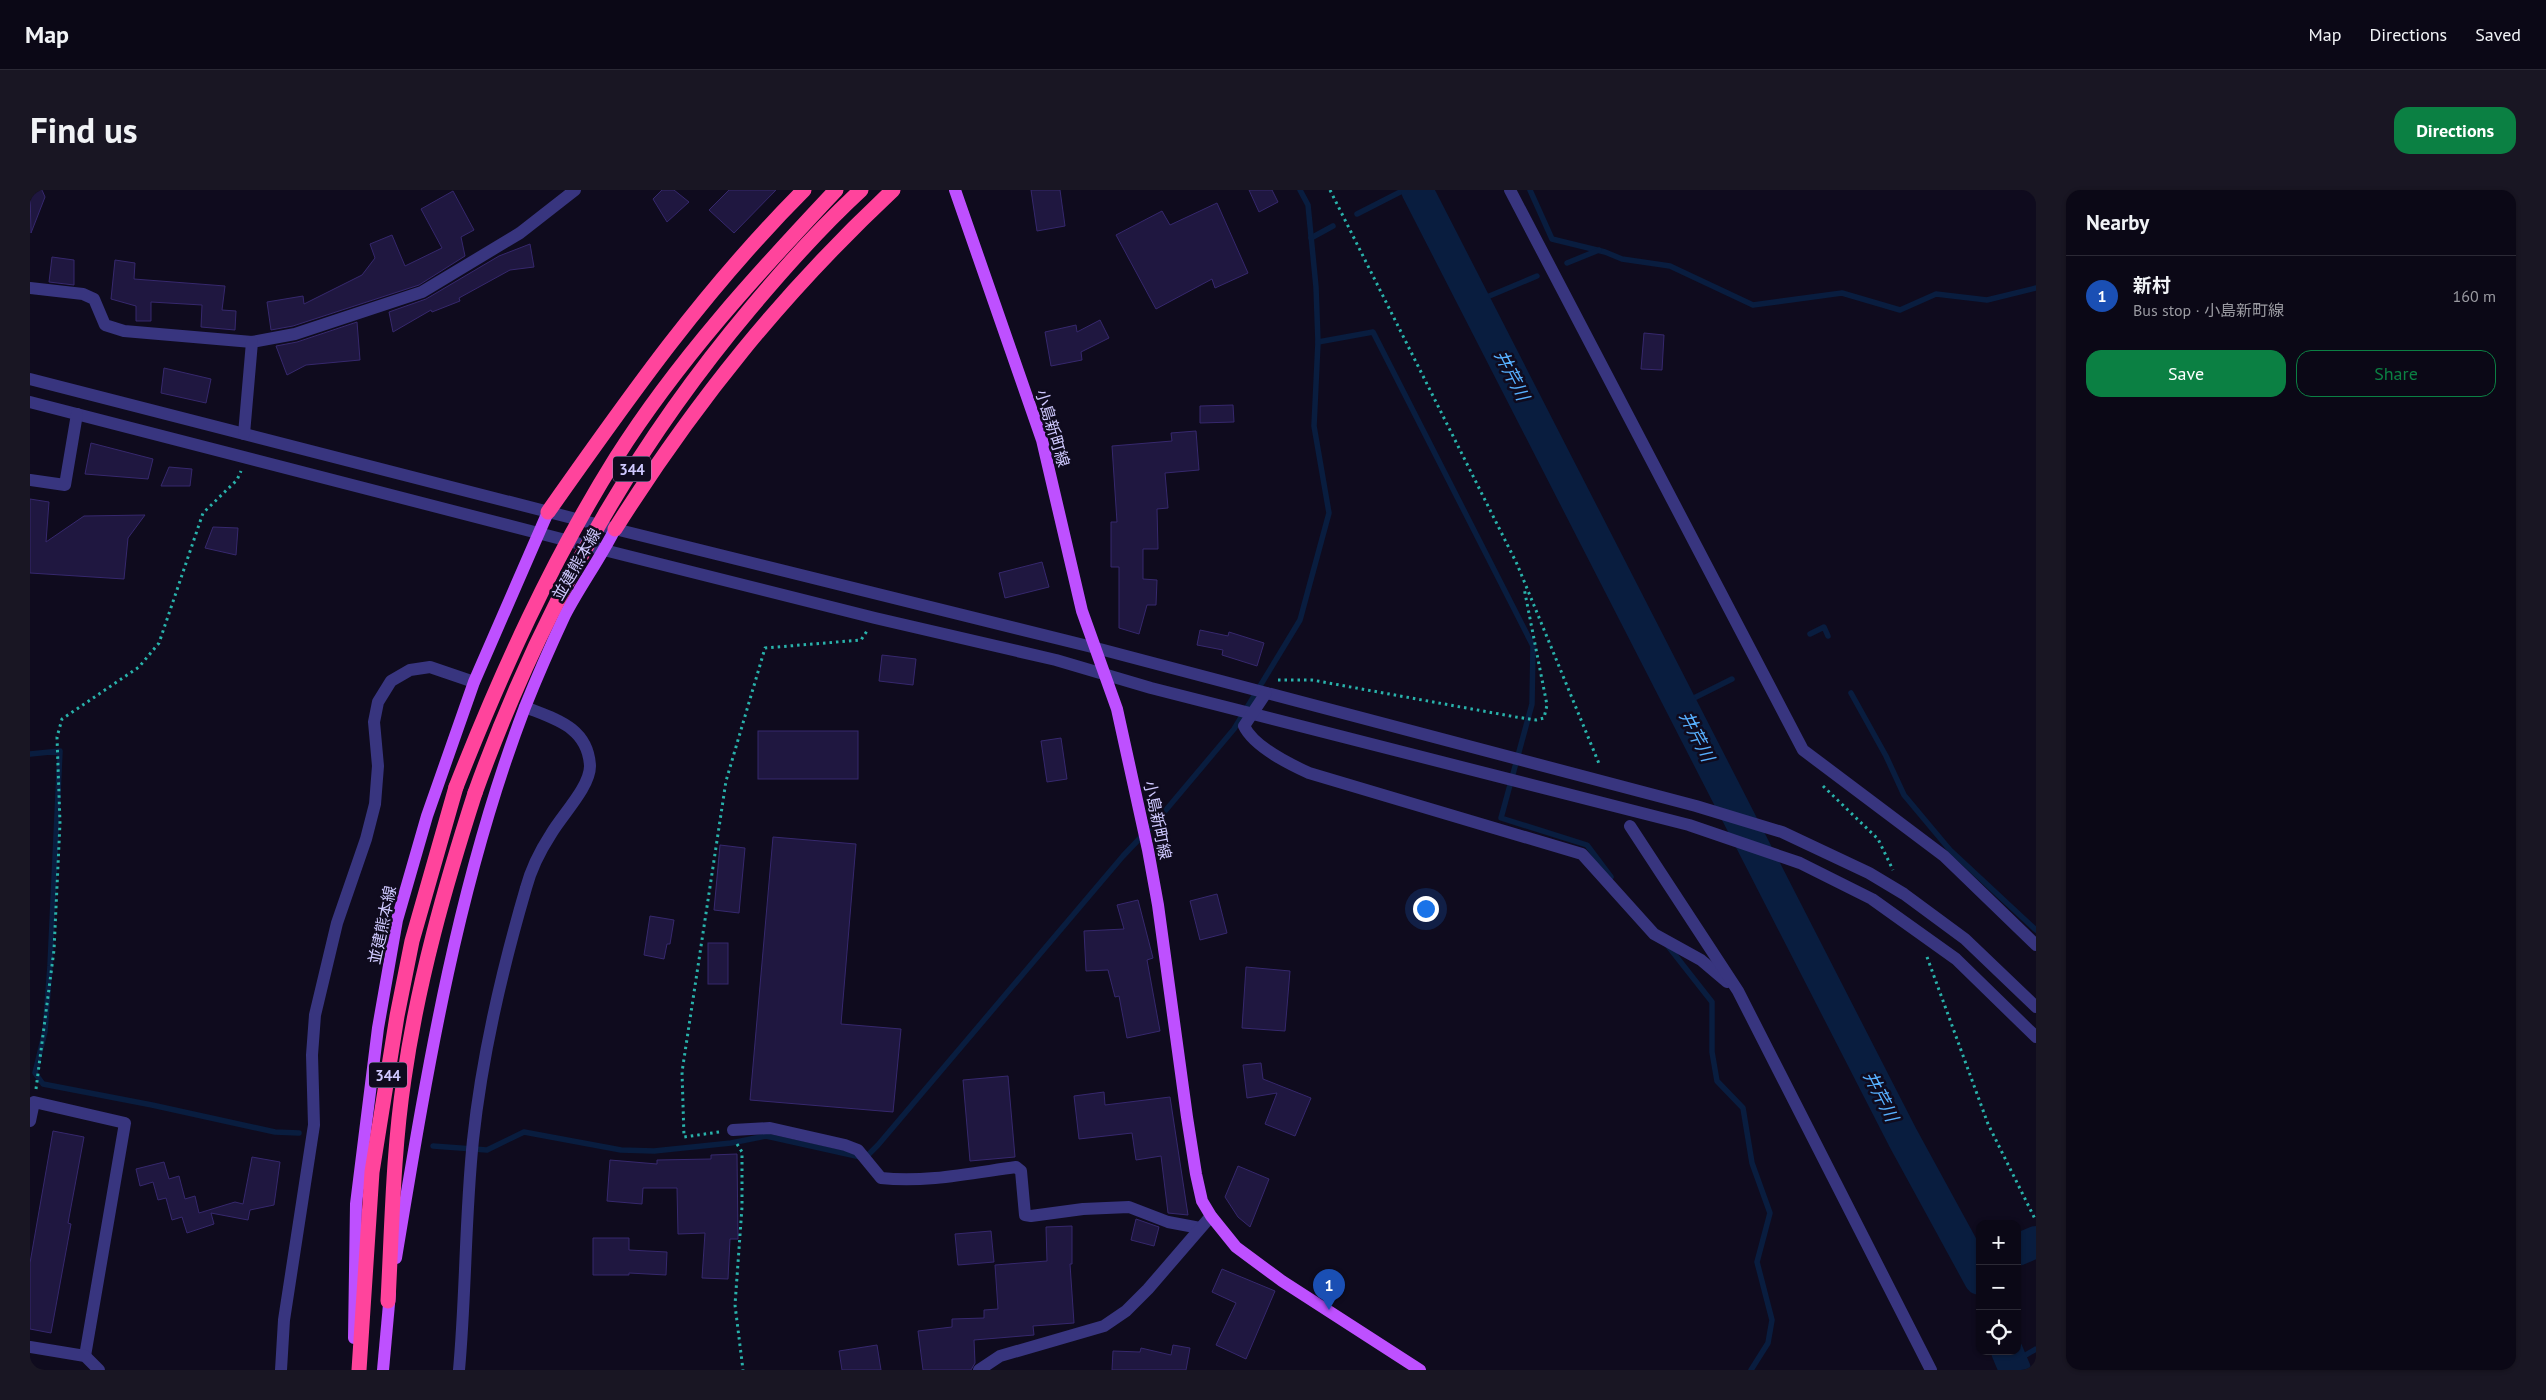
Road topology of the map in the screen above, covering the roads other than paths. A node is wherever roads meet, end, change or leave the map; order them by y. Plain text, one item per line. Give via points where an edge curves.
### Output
1 (575, 190) edge
2 (804, 190) edge
3 (836, 190) edge
4 (861, 190) edge
5 (893, 190) edge
6 (955, 190) edge
7 (1510, 190) edge
8 (30, 288) edge
9 (252, 342) junction
10 (30, 379) edge
11 (30, 402) edge
12 (76, 414) junction
13 (244, 434) junction
14 (30, 480) edge
15 (476, 493) junction
16 (548, 512) junction
17 (470, 515) junction
18 (615, 529) junction
19 (540, 533) junction
20 (604, 550) junction
21 (1096, 648) junction
22 (1105, 676) junction
23 (474, 682) junction
24 (1266, 693) junction
25 (525, 707) junction
26 (1253, 714) junction
27 (1630, 826) dead end
28 (2036, 945) edge
29 (1738, 991) junction
30 (2036, 1007) edge
31 (2036, 1036) edge
32 (30, 1121) edge
33 (733, 1130) road end
34 (1211, 1216) junction
35 (1200, 1228) junction
36 (388, 1301) junction
37 (30, 1346) edge
38 (85, 1356) junction
39 (99, 1370) edge
40 (281, 1370) edge
41 (354, 1370) edge
42 (359, 1370) edge
43 (383, 1370) edge
44 (459, 1370) edge
45 (979, 1370) edge
46 (1420, 1370) edge
47 (1931, 1370) edge

1 - 9 street via 520,232 422,292 295,334
2 - 16 highway via 718,282 662,351
3 - 42 highway, 344, bridge via 730,304 617,457 558,557 486,711 456,787 412,941 397,1016 372,1172
4 - 36 highway, 344, bridge via 792,260 669,412 574,566 502,717 448,875 414,1019 404,1080 394,1184
5 - 18 highway via 845,235 743,349 698,405
6 - 21 main road, 小島新町線 via 1042,440 1082,611
7 - 28 street via 1803,750 1944,856
8 - 9 street via 83,294 94,299 105,325 124,331
9 - 13 street
10 - 13 street
11 - 12 street
12 - 14 street via 65,485
12 - 17 street
13 - 15 street
15 - 16 street
15 - 17 street
16 - 18 street
16 - 19 main road, 並建熊本線
17 - 19 street
18 - 20 main road, 並建熊本線
18 - 21 street
19 - 20 street
19 - 23 main road, 並建熊本線
20 - 22 street via 1056,660
20 - 25 main road, 並建熊本線 via 566,614
21 - 22 main road, 小島新町線
21 - 24 street
22 - 26 street
22 - 34 main road, 小島新町線 via 1117,709 1148,850 1196,1174 1202,1201
23 - 40 street via 430,667 410,670 391,681 378,702 374,722 378,766 375,804 337,923 315,1015 312,1055 314,1125 284,1320
23 - 41 main road, 並建熊本線 via 427,816 400,910 378,1028 356,1204
24 - 26 street
24 - 30 street via 1696,806 1782,832 1869,873 1904,894 1965,939
25 - 36 main road, 並建熊本線 via 490,809 460,914 433,1039
25 - 44 street via 562,721 576,732 586,747 590,767 585,786 550,836 531,872 504,966 486,1050 473,1138 464,1244 464,1309
26 - 29 street via 1244,726 1248,734 1286,762 1309,773 1582,854 1654,934 1701,960
26 - 31 street via 1619,805 1800,862 1872,899 1956,959
27 - 29 street
29 - 47 street
32 - 38 street via 34,1102 125,1123
33 - 35 street via 770,1128 845,1145 858,1150 881,1178 944,1177 1016,1168 1021,1171 1025,1215 1129,1207 1168,1222
34 - 35 street
34 - 46 main road, 小島新町線 via 1236,1247 1259,1264
35 - 45 street via 1148,1289 1104,1326 1000,1356
36 - 43 main road, 並建熊本線
37 - 38 street
38 - 39 street

